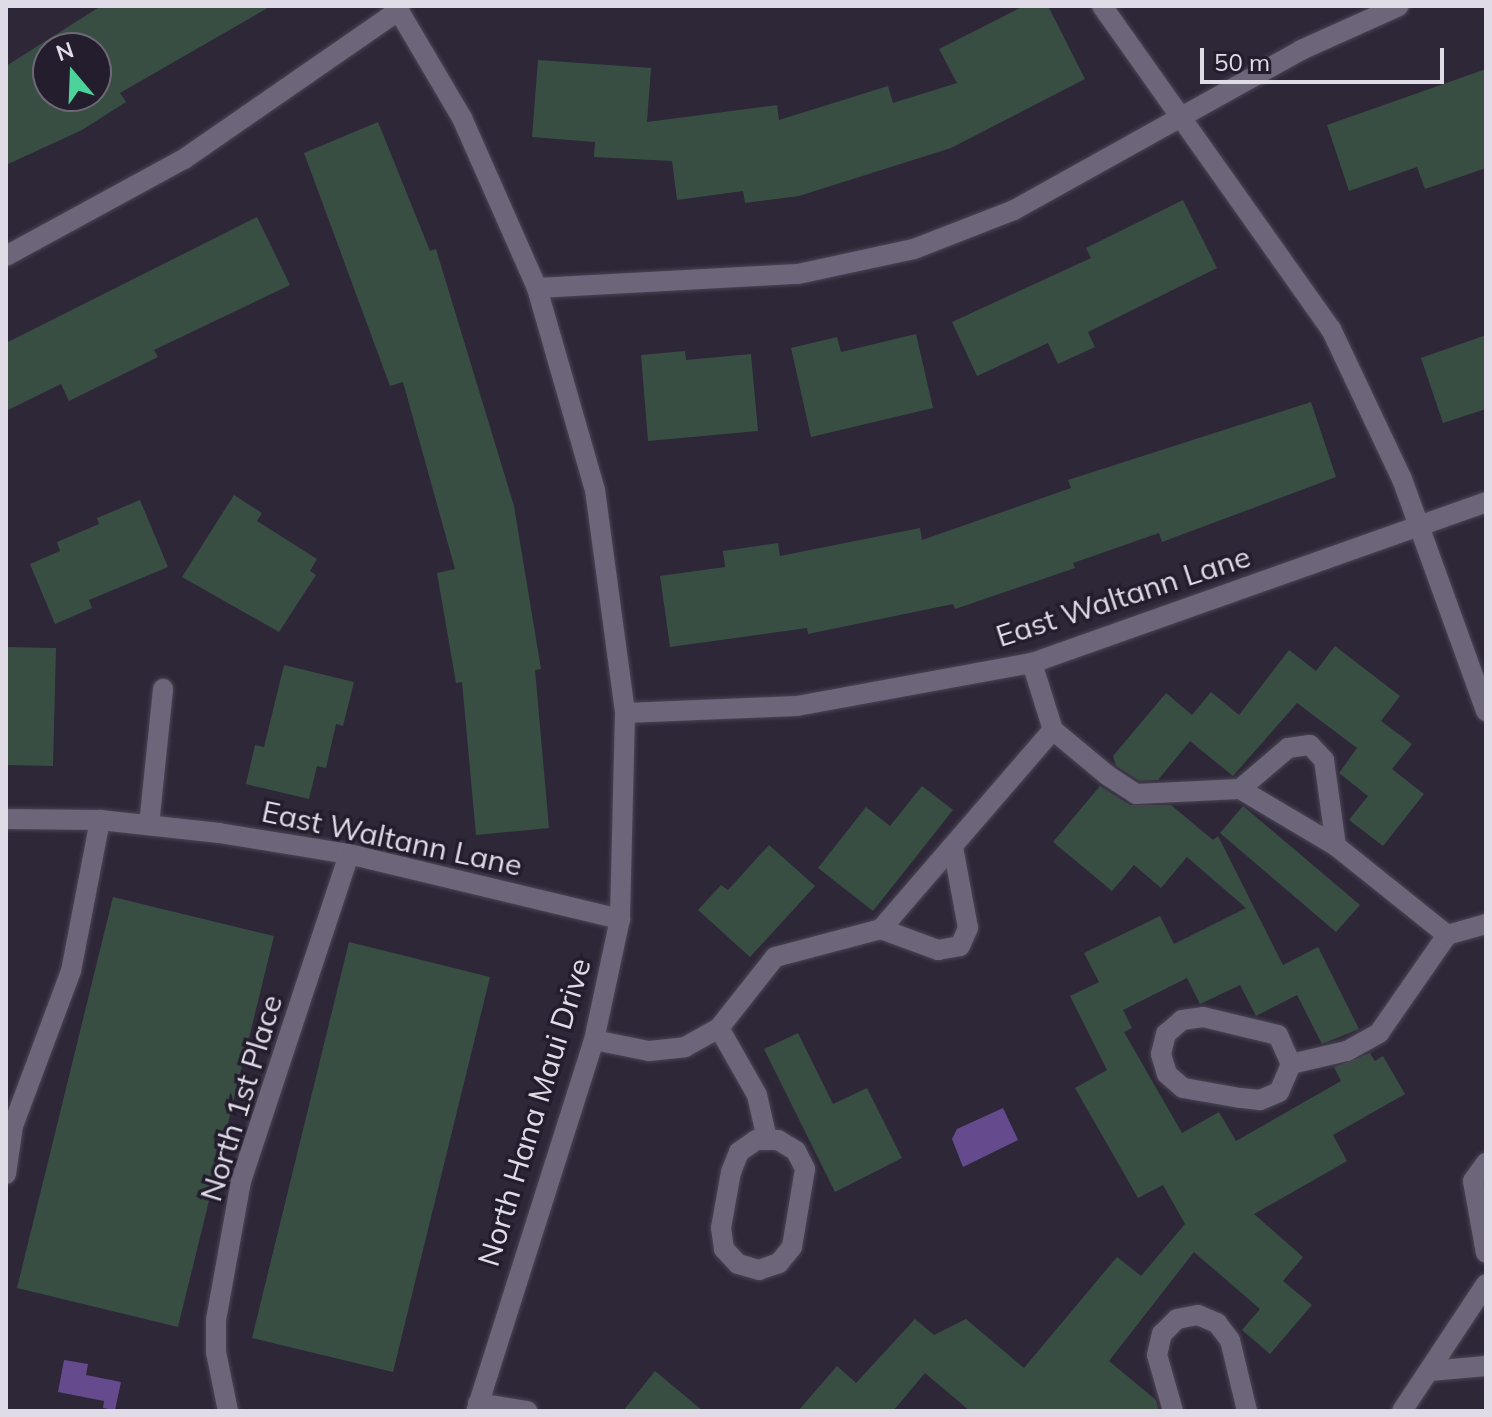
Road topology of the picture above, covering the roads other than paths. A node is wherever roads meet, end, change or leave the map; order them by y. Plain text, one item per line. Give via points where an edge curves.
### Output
1 (1102, 6) edge
2 (1399, 6) edge
3 (398, 8) edge
4 (1182, 114) junction
5 (6, 256) edge
6 (537, 288) junction
7 (1486, 502) edge
8 (1420, 526) junction
9 (1032, 663) junction
10 (163, 689) dead end
11 (1486, 711) edge
12 (625, 713) junction
13 (1053, 730) junction
14 (1240, 789) junction
15 (6, 819) edge
16 (100, 820) junction
17 (149, 825) junction
18 (1336, 846) junction
19 (953, 847) junction
20 (349, 854) junction
21 (620, 919) junction
22 (1486, 924) edge
23 (881, 929) junction
24 (1447, 935) junction
25 (719, 1028) junction
26 (594, 1040) junction
27 (1291, 1064) junction
28 (10, 1125) edge
29 (767, 1139) junction
30 (1486, 1163) edge
31 (6, 1174) edge
32 (1486, 1253) edge
33 (1486, 1284) edge
34 (1486, 1366) edge
35 (1430, 1371) junction
36 (477, 1407) edge
37 (228, 1411) edge
38 (527, 1411) edge
39 (1173, 1411) edge
40 (1247, 1411) edge
41 (1402, 1411) edge

1 - 4 street
2 - 4 street
3 - 5 street via 184,159
3 - 6 street, North Hana Maui Drive via 462,118
4 - 6 street via 1014,210 856,265 726,281
4 - 8 street via 1331,329
6 - 12 street, North Hana Maui Drive via 595,490
7 - 8 street, East Waltann Lane
8 - 9 street, East Waltann Lane
8 - 11 street
9 - 12 street, East Waltann Lane via 797,706
9 - 13 street
10 - 17 street
12 - 21 street, North Hana Maui Drive
13 - 14 street via 1136,794
13 - 19 street
14 - 18 street
14 - 18 street via 1288,748 1310,745 1324,760
15 - 16 street, East Waltann Lane
16 - 17 street, East Waltann Lane
16 - 28 street via 71,971
17 - 20 street, East Waltann Lane
18 - 24 street
19 - 23 street
19 - 23 street via 968,928 960,946 938,950
20 - 21 street, East Waltann Lane
20 - 37 street, North 1st Place via 241,1181 216,1320 216,1352
21 - 26 street, North Hana Maui Drive
22 - 24 street
23 - 25 street via 775,957
24 - 27 street via 1379,1033 1347,1051
25 - 26 street via 685,1047 649,1051
25 - 29 street via 757,1095
26 - 36 street, North Hana Maui Drive
27 - 27 street via 1278,1035 1203,1017 1182,1020 1166,1034 1161,1054 1167,1074 1183,1088 1260,1100 1279,1092
28 - 31 street
29 - 29 street via 739,1152 721,1228 724,1249 738,1264 759,1270 779,1263 792,1247 805,1169 796,1151
30 - 32 street via 1473,1181
33 - 35 street
34 - 35 street
35 - 41 street
36 - 38 street
39 - 40 street via 1157,1355 1162,1334 1177,1319 1198,1315 1217,1323 1230,1340

